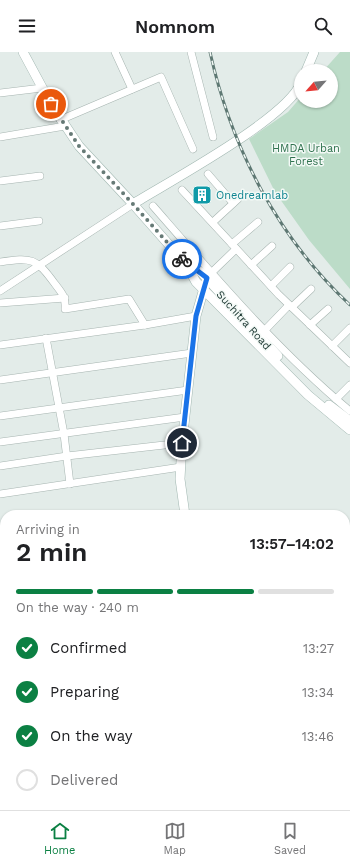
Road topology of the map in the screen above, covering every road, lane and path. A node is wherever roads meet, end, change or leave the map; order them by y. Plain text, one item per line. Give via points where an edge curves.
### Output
1 (23, 52) edge
2 (115, 52) edge
3 (191, 52) edge
4 (314, 52) edge
5 (309, 64) edge
6 (42, 88) junction
7 (132, 89) junction
8 (0, 93) edge
9 (294, 94) edge
10 (62, 123) junction
11 (0, 137) edge
12 (213, 137) dead end
13 (193, 149) dead end
14 (208, 174) dead end
15 (40, 176) dead end
16 (0, 180) edge
17 (182, 190) dead end
18 (133, 204) junction
19 (153, 206) dead end
20 (39, 221) dead end
21 (213, 222) junction
22 (258, 222) dead end
23 (0, 226) edge
24 (234, 246) junction
25 (272, 246) dead end
26 (0, 262) edge
27 (186, 264) junction
28 (41, 265) junction
29 (251, 265) junction
30 (290, 267) dead end
31 (209, 275) junction
32 (270, 286) junction
33 (203, 289) junction
34 (311, 289) dead end
35 (0, 291) edge
36 (66, 298) junction
37 (0, 303) edge
38 (290, 306) junction
39 (328, 309) dead end
40 (196, 316) junction
41 (145, 325) junction
42 (310, 326) junction
43 (350, 328) edge
44 (265, 330) junction
45 (46, 338) junction
46 (0, 345) edge
47 (332, 346) junction
48 (192, 353) junction
49 (350, 363) edge
50 (53, 372) junction
51 (0, 380) edge
52 (350, 384) edge
53 (188, 390) junction
54 (336, 399) junction
55 (58, 408) junction
56 (350, 411) edge
57 (0, 416) edge
58 (185, 417) junction
59 (350, 421) edge
60 (350, 430) edge
61 (64, 434) junction
62 (0, 442) edge
63 (182, 443) junction
64 (66, 456) junction
65 (0, 466) edge
66 (181, 467) junction
67 (70, 484) junction
68 (0, 494) edge
69 (184, 510) edge

1 - 6 main road
2 - 7 street
3 - 12 street
4 - 5 main road
6 - 8 street
6 - 10 main road
7 - 10 street
7 - 13 street via 160,77
9 - 18 main road via 241,138
10 - 11 street
10 - 18 main road via 79,146
14 - 21 street via 236,201
15 - 16 street
17 - 21 street
18 - 27 main road
18 - 28 street
19 - 31 street
20 - 23 street
21 - 24 street
22 - 24 street
24 - 29 street
24 - 31 street
25 - 29 street
26 - 28 street via 22,258
27 - 31 main road, Suchitra Road
27 - 33 main road, Suchitra Road
28 - 35 street
28 - 36 street
29 - 32 street
30 - 32 street
31 - 33 main road
31 - 44 street
31 - 59 main road, Suchitra Road via 286,365 309,388
32 - 38 street
33 - 40 main road
33 - 60 main road, Suchitra Road via 308,395
34 - 38 street
36 - 37 street
36 - 41 street via 65,309 129,299
38 - 42 street
38 - 44 street
39 - 42 street
40 - 41 street
40 - 48 main road
41 - 45 street
42 - 47 street
43 - 47 street
44 - 54 street
45 - 46 street
45 - 50 street
47 - 49 street
48 - 50 street
48 - 53 main road
50 - 51 street
50 - 55 street
52 - 54 street
53 - 55 street
53 - 58 main road
54 - 56 street
55 - 57 street
55 - 61 street
58 - 61 street
58 - 63 main road
61 - 62 street
61 - 64 street
63 - 64 street
63 - 66 main road
64 - 65 street
64 - 67 street
66 - 67 street
66 - 69 main road
67 - 68 street

